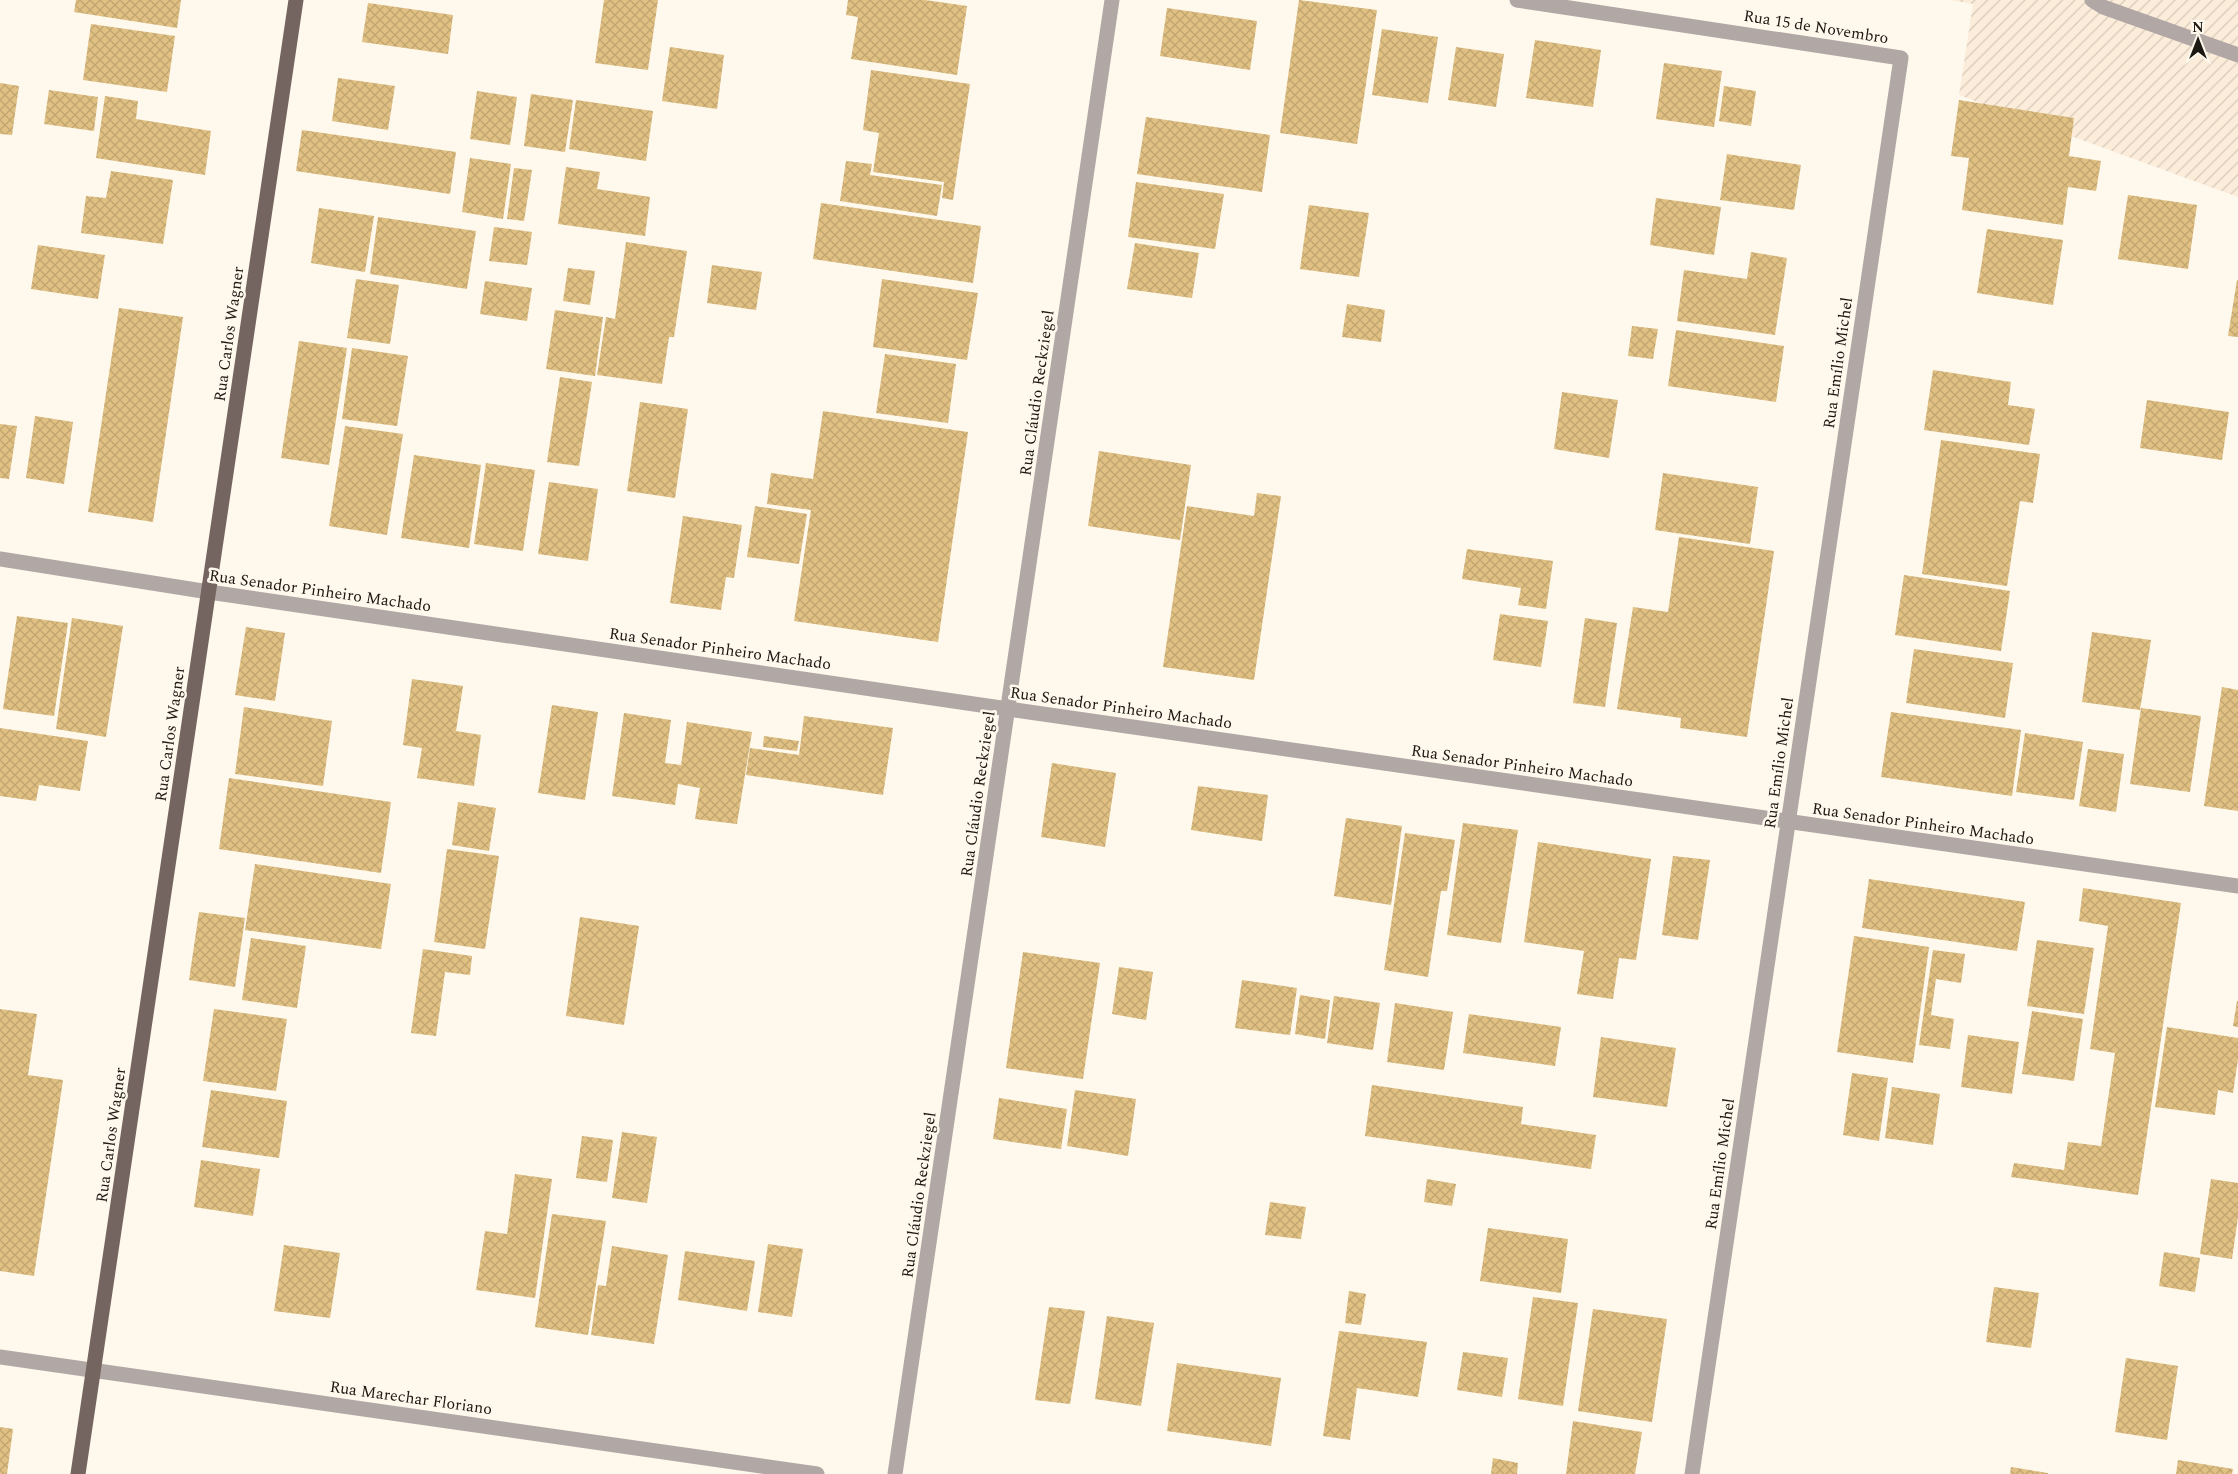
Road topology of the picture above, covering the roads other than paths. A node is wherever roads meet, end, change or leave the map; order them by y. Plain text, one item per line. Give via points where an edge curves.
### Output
1 (296, 0) edge
2 (1112, 0) edge
3 (1518, 0) edge
4 (2092, 0) edge
5 (2238, 55) edge
6 (1901, 58) joint
7 (0, 559) edge
8 (209, 592) junction
9 (1008, 710) junction
10 (1788, 823) junction
11 (2238, 886) edge
12 (0, 1356) edge
13 (94, 1371) junction
14 (78, 1474) edge
15 (817, 1474) edge
16 (896, 1474) edge
17 (1692, 1474) edge

1 - 8 main road, Rua Carlos Wagner
2 - 9 street, Rua Cláudio Reckziegel
3 - 6 street, Rua 15 de Novembro
4 - 5 street via 2103,8
6 - 10 street, Rua Emílio Michel
7 - 8 street, Rua Senador Pinheiro Machado
8 - 9 street, Rua Senador Pinheiro Machado
8 - 13 main road, Rua Carlos Wagner
9 - 10 street, Rua Senador Pinheiro Machado
9 - 16 street, Rua Cláudio Reckziegel
10 - 11 street, Rua Senador Pinheiro Machado
10 - 17 street, Rua Emílio Michel
12 - 13 street, Rua Marechar Floriano
13 - 14 main road, Rua Carlos Wagner
13 - 15 street, Rua Marechar Floriano

